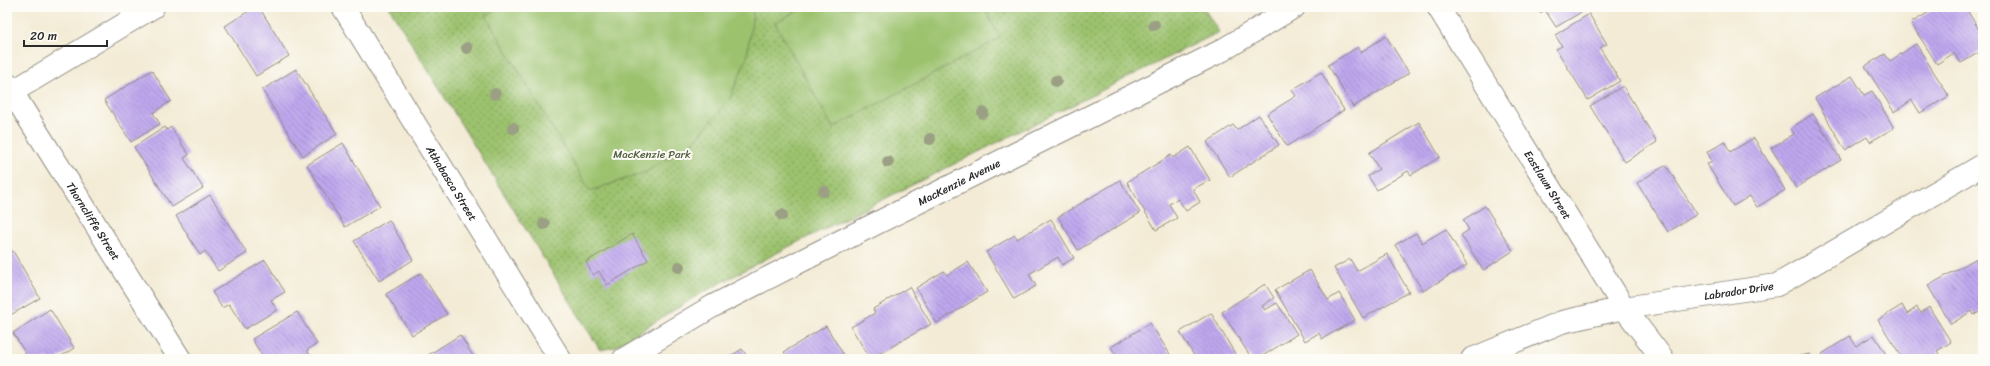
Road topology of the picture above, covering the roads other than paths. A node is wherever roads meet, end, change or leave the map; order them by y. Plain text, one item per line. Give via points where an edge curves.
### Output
1 (153, 7) edge
2 (343, 7) edge
3 (1294, 7) edge
4 (1438, 7) edge
5 (10, 88) edge
6 (1983, 165) edge
7 (1624, 308) junction
8 (180, 359) edge
9 (560, 359) edge
10 (624, 359) edge
11 (1472, 359) edge
12 (1663, 359) edge

1 - 5 street
2 - 9 street, Athabasca Street
3 - 10 street, MacKenzie Avenue via 1221,51 720,303
4 - 7 street, Eastlawn Street
5 - 8 street, Thorncliffe Street
6 - 7 street, Labrador Drive via 1777,284
7 - 11 street, Labrador Drive via 1562,322
7 - 12 street, Eastlawn Street

